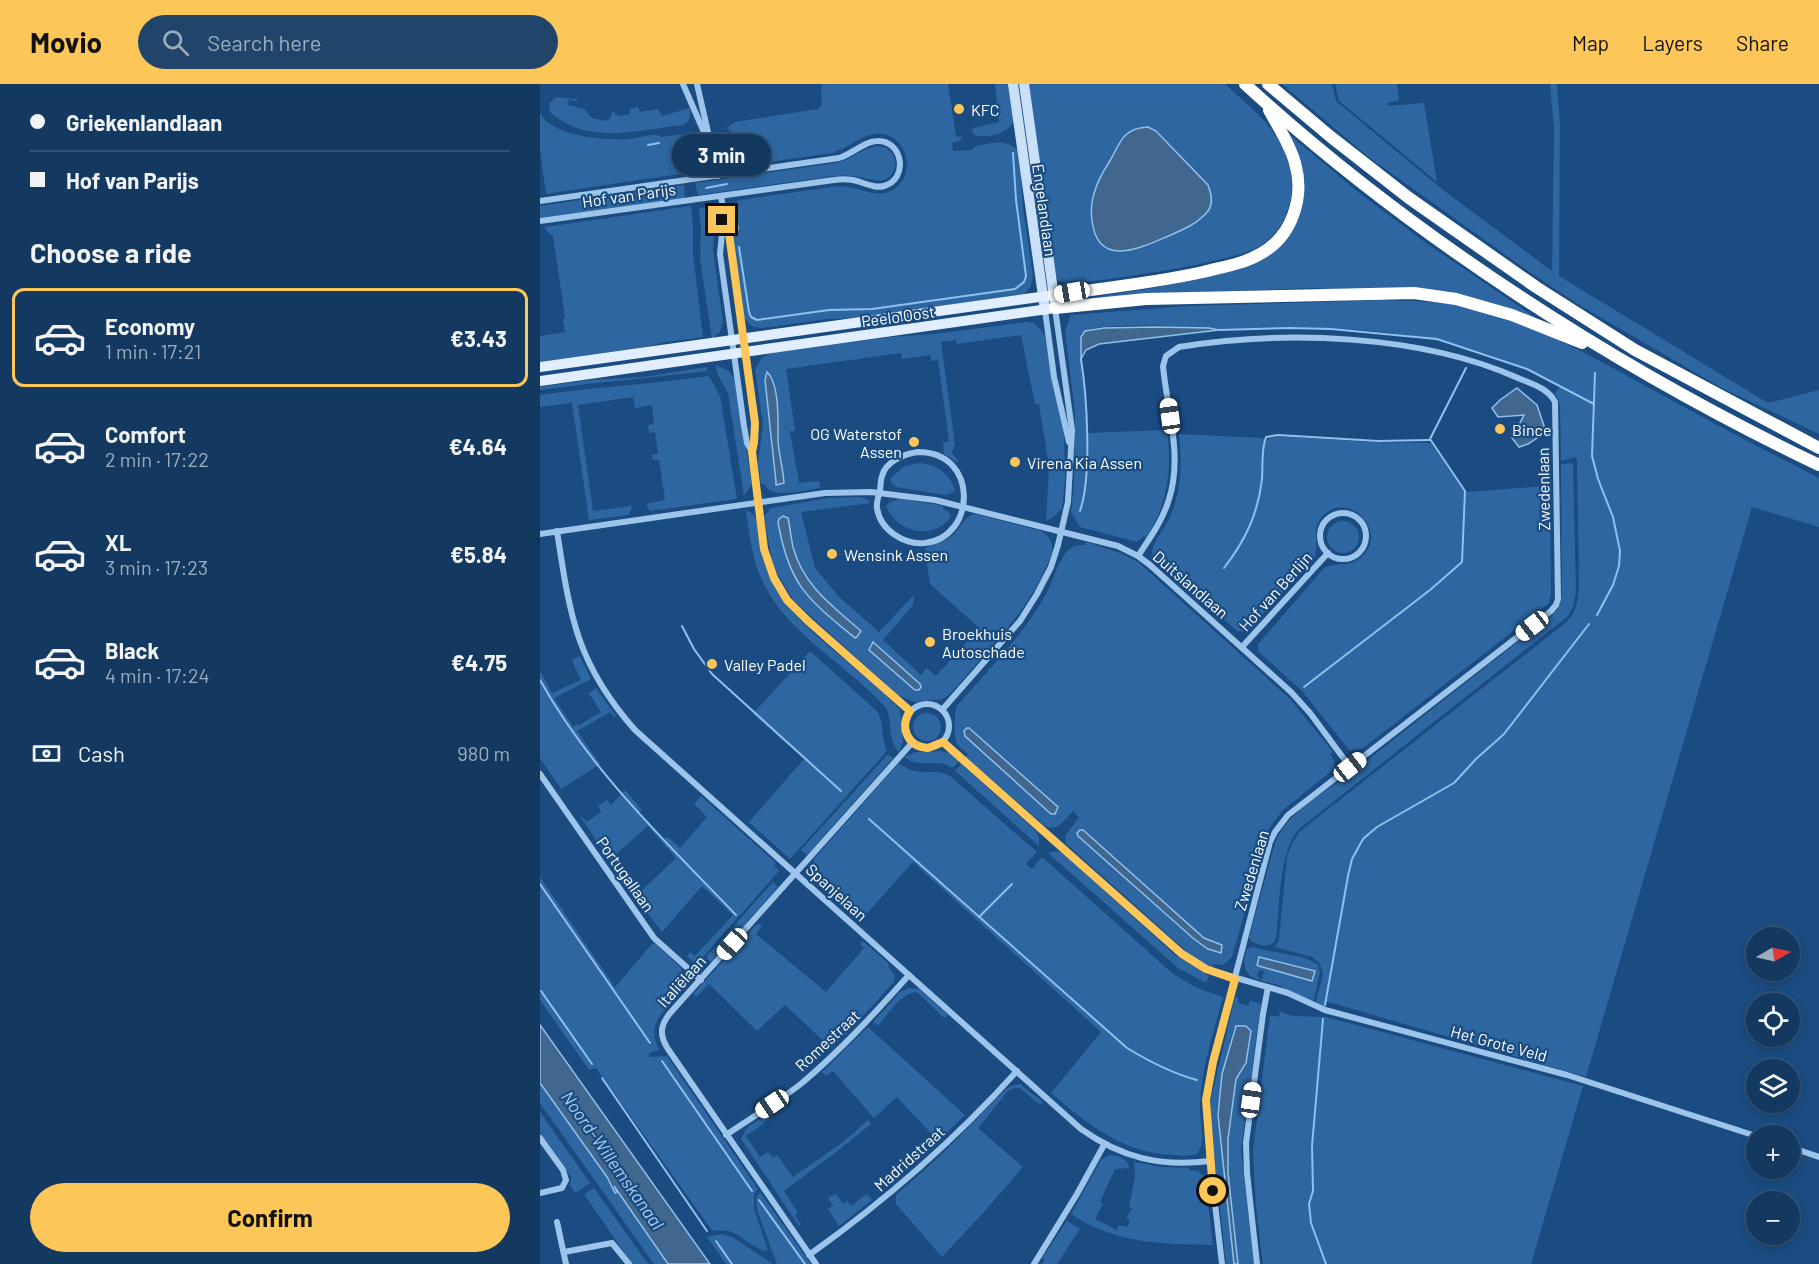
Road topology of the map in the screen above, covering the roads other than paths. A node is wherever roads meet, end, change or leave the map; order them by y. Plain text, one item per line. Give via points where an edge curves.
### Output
1 (683, 84) edge
2 (697, 84) edge
3 (1012, 84) edge
4 (1024, 84) edge
5 (1245, 84) edge
6 (1268, 84) edge
7 (1264, 101) junction
8 (712, 148) junction
9 (718, 176) junction
10 (721, 196) junction
11 (540, 201) edge
12 (723, 214) junction
13 (540, 221) edge
14 (1049, 302) junction
15 (744, 338) junction
16 (732, 340) junction
17 (739, 353) junction
18 (1617, 357) junction
19 (540, 367) edge
20 (540, 381) edge
21 (1070, 446) junction
22 (1819, 448) edge
23 (752, 452) junction
24 (1819, 465) edge
25 (879, 493) junction
26 (759, 503) junction
27 (962, 506) junction
28 (557, 531) junction
29 (1062, 532) junction
30 (540, 534) edge
31 (1328, 553) junction
32 (1138, 556) junction
33 (1242, 647) junction
34 (942, 710) junction
35 (910, 711) junction
36 (943, 742) junction
37 (912, 743) junction
38 (1350, 767) junction
39 (540, 774) edge
40 (796, 873) junction
41 (909, 975) junction
42 (1235, 979) junction
43 (701, 980) junction
44 (1268, 987) junction
45 (1017, 1071) junction
46 (1746, 1133) edge
47 (726, 1136) junction
48 (540, 1138) edge
49 (1104, 1145) junction
50 (1800, 1151) edge
51 (1819, 1157) edge
52 (1210, 1161) junction
53 (540, 1193) edge
54 (557, 1222) dead end
55 (564, 1252) junction
56 (809, 1255) junction
57 (566, 1264) edge
58 (628, 1264) edge
59 (816, 1264) edge
60 (1034, 1264) edge
61 (1222, 1264) edge
62 (1257, 1264) edge

1 - 8 street
2 - 8 street
3 - 14 main road, Engelandlaan
4 - 14 main road, Engelandlaan
5 - 7 highway
6 - 22 highway via 1409,198 1536,287 1635,350
7 - 14 highway via 1292,153 1298,176 1298,202 1276,242 1260,254 1216,269
7 - 18 highway via 1422,228
8 - 9 street
9 - 10 street, Hof van Parijs via 839,158 879,141 894,147 901,163 898,174 885,186 846,179
9 - 11 street, Hof van Parijs
10 - 12 street
10 - 13 street, Hof van Parijs
12 - 15 street via 727,219
12 - 16 street via 720,254
14 - 15 main road, Peelo Oost
14 - 17 main road, Peelo Oost
14 - 18 highway via 1414,293 1456,299 1512,315
14 - 21 street, Engelandlaan via 1058,400
14 - 21 street, Engelandlaan via 1071,418
15 - 16 main road, Peelo Oost
15 - 17 street
16 - 17 street
16 - 19 main road, Peelo Oost
17 - 20 main road, Peelo Oost
17 - 23 street via 744,426
17 - 23 street via 755,423
18 - 24 highway
21 - 29 street, Engelandlaan via 1068,502
23 - 26 street
25 - 26 street, Duitslandlaan via 825,494
25 - 27 street, Duitslandlaan
25 - 27 street via 876,505 885,526 914,543 936,540 951,532
25 - 27 street via 883,473 893,462 909,454 927,452 958,471 963,485
26 - 28 street
26 - 35 street via 764,549 787,600
27 - 29 street, Duitslandlaan
28 - 30 street
28 - 40 street, Spanjelaan via 575,630 606,695 640,735
29 - 32 street, Duitslandlaan via 1118,546
29 - 34 street, Engelandlaan via 1051,567 1030,607
31 - 31 street, Hof van Berlijn via 1345,559 1358,553 1366,534 1360,521 1340,513 1326,520 1320,535
31 - 33 street, Hof van Berlijn
32 - 33 street, Duitslandlaan
32 - 38 street, Zwedenlaan via 1160,521 1172,489 1174,455 1163,366 1166,356 1179,346 1282,338 1368,342 1470,360 1547,391 1556,408 1556,605
33 - 38 street, Duitslandlaan via 1299,701
34 - 35 street via 926,704
34 - 36 street via 949,722
35 - 37 street via 905,727
36 - 37 street via 928,748
36 - 42 street, Het Grote Veld via 1182,954 1206,969
37 - 40 street, Italiëlaan
38 - 42 street, Zwedenlaan via 1288,815 1275,832
39 - 43 street, Portugallaan via 654,938
40 - 41 street, Spanjelaan
40 - 43 street, Italiëlaan
41 - 45 street, Spanjelaan
41 - 47 street, Romestraat via 825,1063
42 - 44 street, Het Grote Veld
42 - 52 street, Zwedenlaan via 1208,1084
43 - 47 street, Italiëlaan via 665,1020 661,1035
44 - 46 street, Het Grote Veld via 1325,1010 1567,1075
44 - 62 street via 1246,1143
45 - 49 street, Spanjelaan
45 - 56 street, Madridstraat via 915,1172
47 - 56 street, Italiëlaan
48 - 53 street via 566,1180 561,1188
49 - 52 street, Spanjelaan via 1157,1162
49 - 60 street
50 - 51 street
52 - 61 street, Zwedenlaan
54 - 55 street
55 - 57 street
55 - 58 street via 612,1243
56 - 59 street, Italiëlaan

